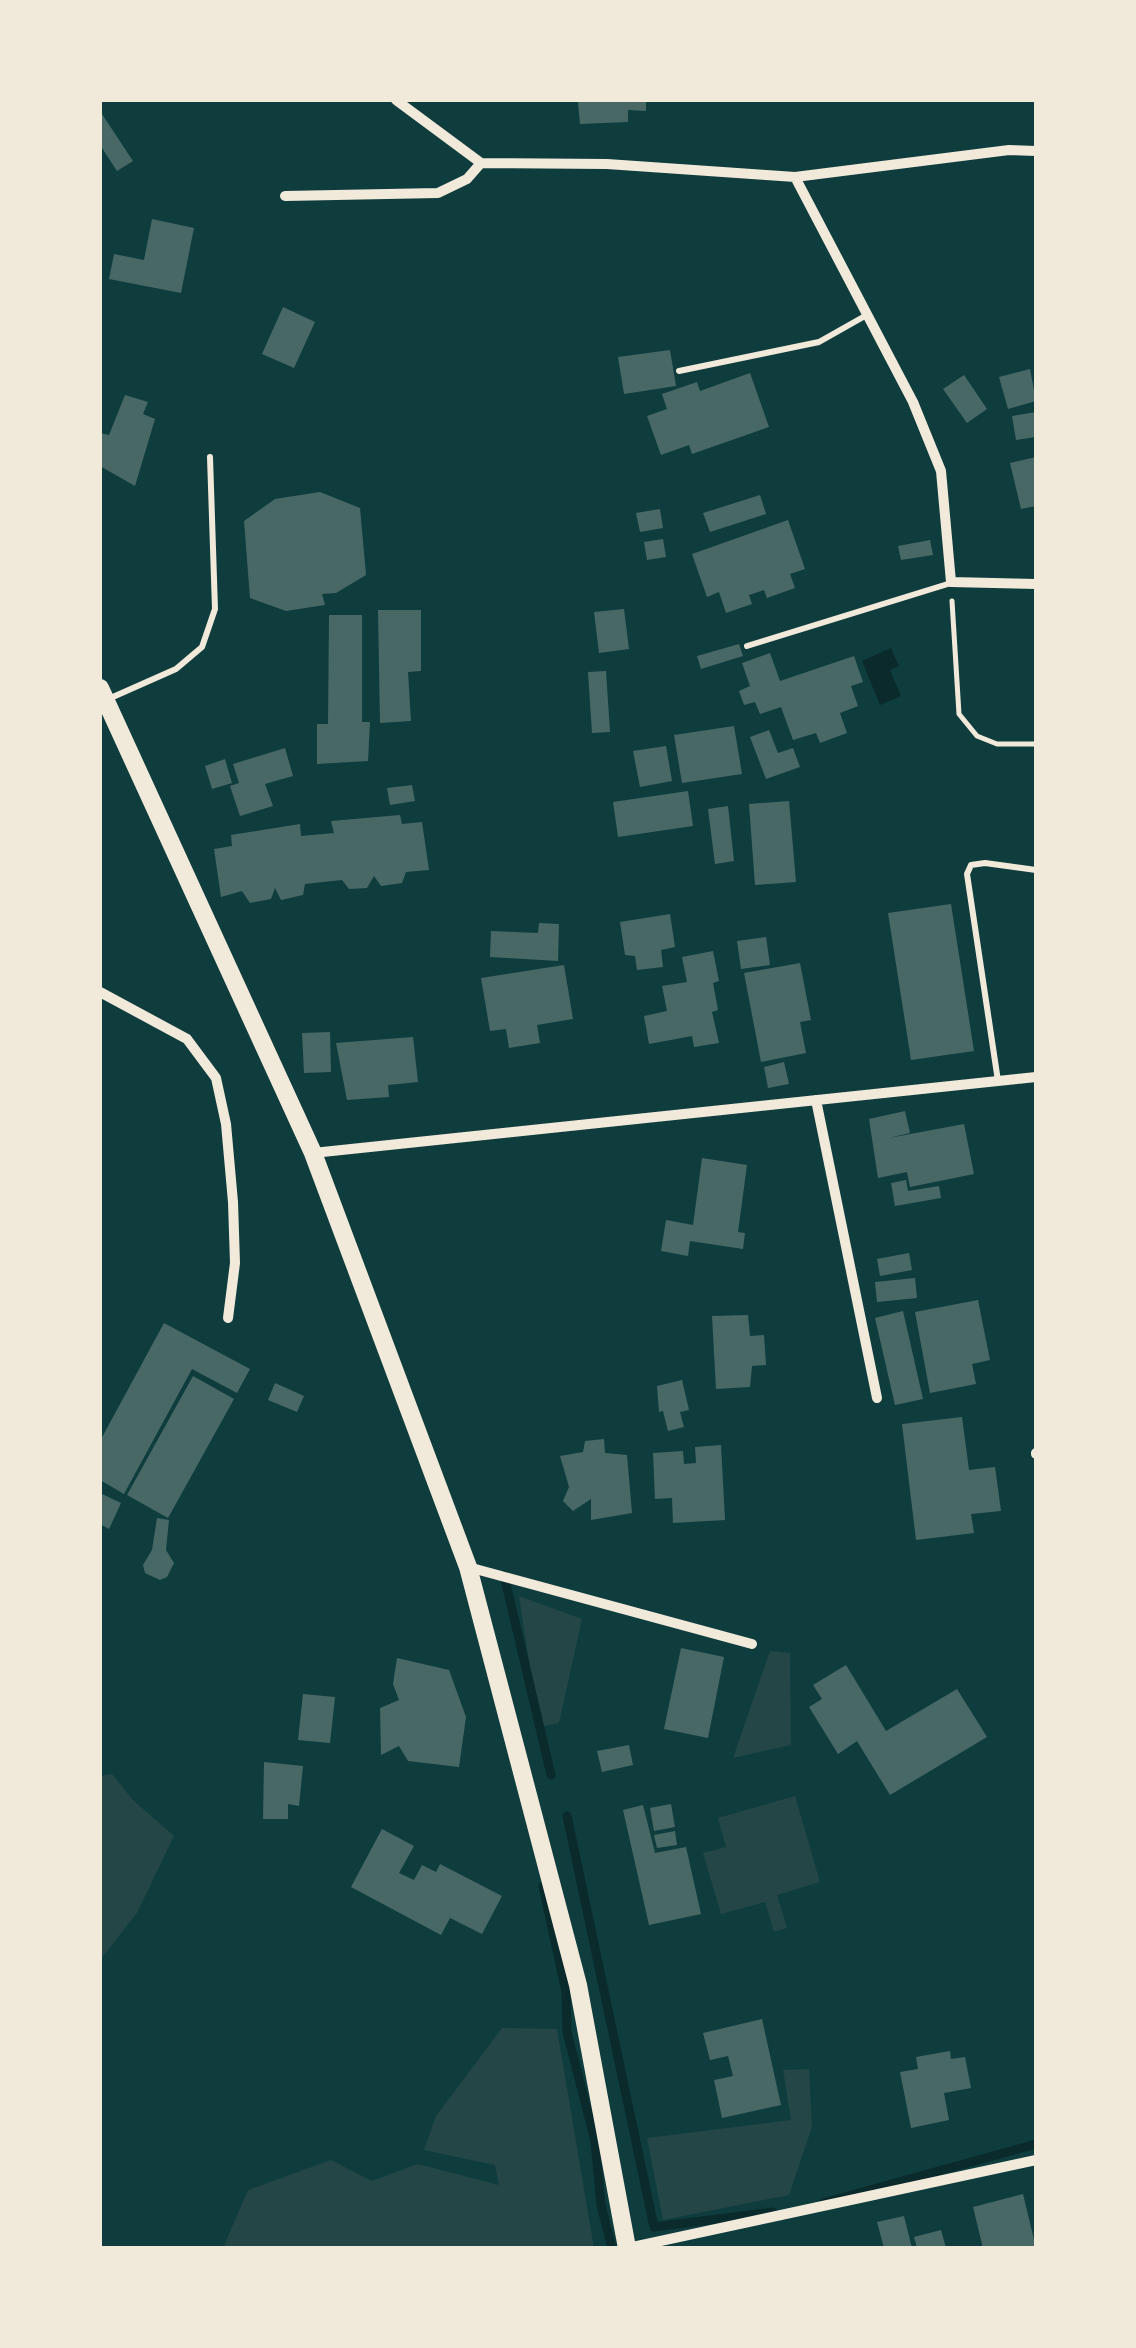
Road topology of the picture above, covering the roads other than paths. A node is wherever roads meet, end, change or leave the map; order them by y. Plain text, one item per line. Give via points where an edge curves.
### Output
1 (396, 100) edge
2 (1036, 151) edge
3 (481, 162) junction
4 (795, 177) junction
5 (285, 196) dead end
6 (866, 316) junction
7 (679, 371) dead end
8 (210, 457) dead end
9 (952, 582) junction
10 (1036, 584) edge
11 (747, 646) dead end
12 (102, 694) edge
13 (1036, 870) edge
14 (100, 992) edge
15 (1036, 1077) edge
16 (998, 1080) junction
17 (816, 1100) junction
18 (313, 1153) junction
19 (228, 1318) dead end
20 (876, 1398) dead end
21 (468, 1567) junction
22 (752, 1644) dead end
23 (1036, 2160) edge
24 (628, 2248) edge

1 - 3 street
2 - 4 street
3 - 4 street
3 - 5 street via 467,179 438,193
4 - 6 street
6 - 7 lane via 818,342
6 - 9 street via 913,402 940,471
8 - 12 lane via 215,610 202,647 176,670
9 - 10 street
9 - 11 lane
12 - 18 street
13 - 16 lane via 985,863 971,865 967,874
14 - 19 street via 187,1039 216,1078 233,1202
15 - 16 street
16 - 17 street
17 - 18 street
17 - 20 street
18 - 21 street
21 - 22 street
21 - 24 street via 578,1985
23 - 24 street

